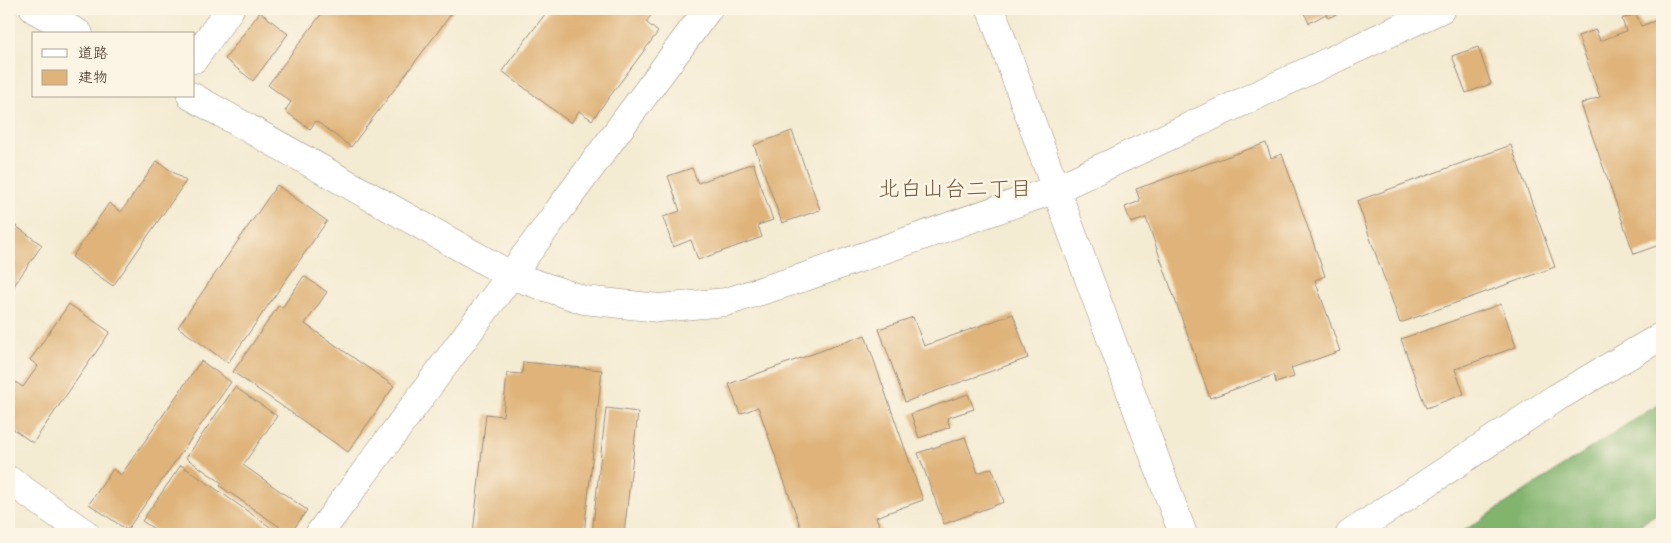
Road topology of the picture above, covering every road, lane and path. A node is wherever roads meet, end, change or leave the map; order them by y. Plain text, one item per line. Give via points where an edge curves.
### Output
1 (34, 9) edge
2 (230, 9) edge
3 (708, 9) edge
4 (991, 9) edge
5 (1441, 9) edge
6 (75, 32) edge
7 (195, 58) edge
8 (195, 98) edge
9 (1056, 189) junction
10 (510, 274) junction
11 (1662, 336) edge
12 (9, 480) edge
13 (86, 534) edge
14 (319, 534) edge
15 (1183, 534) edge
16 (1350, 534) edge

1 - 6 street
2 - 7 street
3 - 10 street
4 - 9 street
5 - 9 street
8 - 10 street
9 - 10 street via 805,278 726,302 659,308 584,300
9 - 15 street
10 - 14 street
11 - 16 street via 1556,398
12 - 13 street

